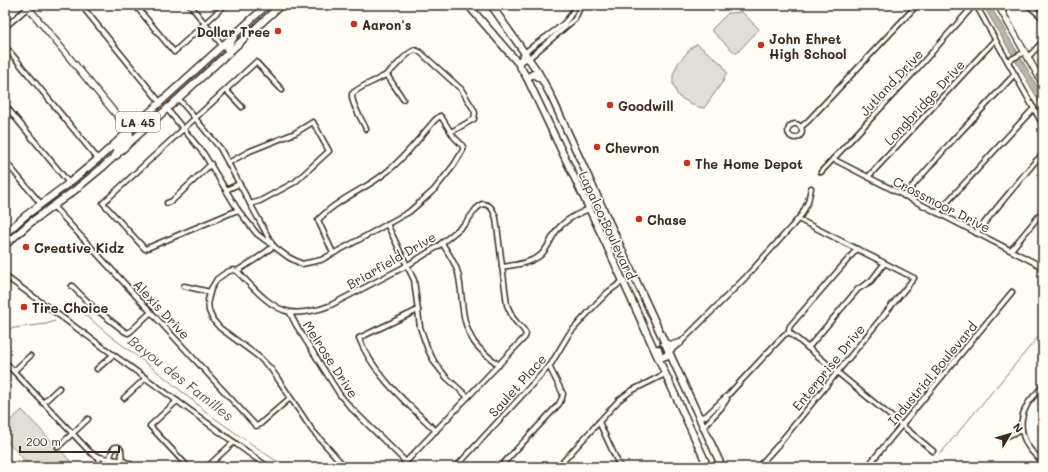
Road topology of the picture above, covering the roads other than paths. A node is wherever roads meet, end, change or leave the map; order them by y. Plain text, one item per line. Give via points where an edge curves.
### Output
1 (81, 5) edge
2 (135, 5) edge
3 (190, 5) edge
4 (225, 5) edge
5 (268, 5) edge
6 (468, 5) edge
7 (491, 5) edge
8 (576, 5) edge
9 (580, 5) edge
10 (917, 5) edge
11 (975, 5) edge
12 (998, 5) edge
13 (1008, 5) edge
14 (1028, 5) edge
15 (28, 6) edge
16 (280, 6) edge
17 (1002, 12) junction
18 (1043, 18) edge
19 (205, 24) junction
20 (5, 27) edge
21 (235, 34) junction
22 (995, 40) junction
23 (1043, 41) edge
24 (222, 45) junction
25 (5, 46) edge
26 (229, 53) junction
27 (1025, 54) junction
28 (527, 55) junction
29 (1010, 60) junction
30 (518, 63) junction
31 (216, 64) junction
32 (1014, 74) junction
33 (387, 75) junction
34 (527, 78) junction
35 (542, 80) junction
36 (1043, 84) edge
37 (173, 90) junction
38 (226, 90) junction
39 (282, 90) dead end
40 (178, 98) junction
41 (403, 99) dead end
42 (160, 102) junction
43 (5, 105) edge
44 (242, 107) dead end
45 (1034, 108) junction
46 (167, 109) junction
47 (195, 118) junction
48 (1043, 125) edge
49 (801, 127) dead end
50 (184, 128) junction
51 (366, 129) dead end
52 (129, 130) junction
53 (451, 132) junction
54 (576, 151) junction
55 (1043, 154) edge
56 (117, 155) junction
57 (565, 157) junction
58 (98, 158) junction
59 (833, 159) junction
60 (5, 161) edge
61 (228, 163) junction
62 (211, 164) junction
63 (585, 170) junction
64 (821, 172) dead end
65 (574, 177) junction
66 (868, 177) junction
67 (68, 184) junction
68 (239, 184) junction
69 (811, 188) dead end
70 (226, 190) junction
71 (904, 196) junction
72 (167, 203) dead end
73 (40, 204) junction
74 (250, 204) junction
75 (53, 206) junction
76 (603, 208) junction
77 (589, 209) junction
78 (238, 210) junction
79 (1043, 211) edge
80 (937, 213) junction
81 (594, 218) junction
82 (798, 219) junction
83 (260, 222) junction
84 (5, 223) edge
85 (30, 223) junction
86 (388, 224) junction
87 (250, 226) junction
88 (10, 229) junction
89 (976, 233) junction
90 (5, 234) edge
91 (442, 243) junction
92 (5, 246) edge
93 (274, 246) junction
94 (857, 249) junction
95 (1011, 250) junction
96 (333, 253) junction
97 (623, 253) junction
98 (612, 258) junction
99 (884, 264) junction
100 (408, 265) junction
101 (502, 267) junction
102 (1043, 267) edge
103 (237, 270) junction
104 (5, 276) edge
105 (622, 280) junction
106 (72, 286) dead end
107 (184, 286) dead end
108 (638, 286) junction
109 (210, 292) junction
110 (1012, 292) dead end
111 (629, 294) junction
112 (418, 310) junction
113 (151, 312) junction
114 (290, 313) junction
115 (789, 332) junction
116 (648, 337) junction
117 (664, 343) junction
118 (680, 343) junction
119 (808, 348) junction
120 (669, 352) junction
121 (113, 355) junction
122 (30, 356) dead end
123 (673, 361) junction
124 (5, 362) edge
125 (499, 365) junction
126 (549, 366) junction
127 (97, 369) dead end
128 (14, 371) junction
129 (837, 372) junction
130 (665, 374) junction
131 (146, 378) junction
132 (1043, 386) edge
133 (59, 388) dead end
134 (729, 394) junction
135 (124, 398) dead end
136 (290, 398) junction
137 (468, 398) junction
138 (177, 401) junction
139 (43, 403) junction
140 (699, 417) junction
141 (88, 419) dead end
142 (599, 422) junction
143 (902, 425) junction
144 (704, 428) junction
145 (1022, 430) junction
146 (436, 431) junction
147 (72, 434) junction
148 (1002, 438) dead end
149 (234, 442) junction
150 (58, 447) dead end
151 (933, 451) dead end
152 (703, 456) junction
153 (99, 457) junction
154 (110, 458) junction
155 (122, 460) junction
156 (1043, 461) edge
157 (406, 462) junction
158 (265, 466) edge
159 (99, 467) edge
160 (108, 467) edge
161 (134, 467) edge
162 (188, 467) edge
163 (207, 467) edge
164 (345, 467) edge
165 (401, 467) edge
166 (456, 467) edge
167 (500, 467) edge
168 (558, 467) edge
169 (620, 467) edge
170 (708, 467) edge
171 (712, 467) edge
172 (722, 467) edge
173 (758, 467) edge
174 (867, 467) edge

1 - 42 street
2 - 19 street via 174,52
3 - 19 street
4 - 19 street
5 - 21 main road, LA 45
6 - 30 main road, Lapalco Boulevard
7 - 28 main road, Lapalco Boulevard
8 - 28 street via 566,22
9 - 28 street via 575,19
10 - 49 street
11 - 22 street
11 - 59 street, Jutland Drive
12 - 17 street
13 - 17 street
14 - 18 street
15 - 20 street
15 - 52 street
16 - 26 main road, LA 45
17 - 27 street
19 - 24 street
21 - 24 main road, LA 45
21 - 26 main road via 227,49
22 - 29 street
22 - 66 street, Longbridge Drive
23 - 27 street via 1033,52
24 - 31 main road
24 - 37 main road, LA 45
25 - 58 street
26 - 31 main road, LA 45
27 - 29 street
27 - 36 street
28 - 30 street
28 - 35 main road, Lapalco Boulevard
29 - 32 street
30 - 34 main road, Lapalco Boulevard
31 - 40 main road, LA 45
32 - 45 street
32 - 71 street
33 - 41 street
33 - 51 street via 352,94 355,108
33 - 53 street via 409,53 415,50 420,52 461,89 474,110 474,119
34 - 35 main road via 532,74
34 - 57 main road, Lapalco Boulevard
35 - 54 main road, Lapalco Boulevard
37 - 42 main road, LA 45
37 - 46 main road via 165,104
38 - 39 street via 256,62
38 - 44 street
38 - 47 street
40 - 46 main road, LA 45
40 - 47 street
42 - 52 main road, LA 45
43 - 67 street
45 - 48 street
45 - 80 street
46 - 50 street
46 - 56 main road, LA 45
47 - 50 street
47 - 61 street via 220,148
50 - 62 street
50 - 78 street via 103,203 145,249
52 - 56 main road via 130,136 116,150
52 - 58 main road, LA 45
53 - 86 street via 463,147 454,165 424,199 409,212
53 - 96 street via 440,116 385,174 335,205 318,220
54 - 57 main road
54 - 63 main road, Lapalco Boulevard
55 - 89 street
56 - 75 main road, LA 45
57 - 65 main road, Lapalco Boulevard
58 - 67 main road, LA 45
59 - 64 street, Jutland Drive
59 - 66 street, Crossmoor Drive
60 - 73 street
61 - 68 street
61 - 74 street via 250,151 290,136 313,122 329,151 295,182
62 - 70 street
62 - 72 street
63 - 65 main road
63 - 76 main road, Lapalco Boulevard
65 - 77 main road, Lapalco Boulevard
66 - 71 street, Crossmoor Drive
67 - 73 main road, LA 45
67 - 75 main road via 53,201
68 - 70 street
68 - 74 street
69 - 82 street via 808,202
70 - 78 street
71 - 80 street, Crossmoor Drive
73 - 85 main road via 42,208
73 - 88 main road, LA 45
74 - 83 street
75 - 85 main road, LA 45
75 - 113 street, Alexis Drive
76 - 81 main road
76 - 97 main road, Lapalco Boulevard
77 - 81 main road, Lapalco Boulevard
77 - 101 street via 563,224 538,257 521,264
78 - 87 street
79 - 95 street
80 - 89 street, Crossmoor Drive
81 - 98 main road, Lapalco Boulevard
82 - 94 street
82 - 118 street via 745,278
83 - 87 street
83 - 93 street
84 - 88 street
85 - 92 main road, LA 45
86 - 96 street
86 - 100 street
87 - 93 street
88 - 90 main road, LA 45
89 - 95 street, Crossmoor Drive
91 - 100 street, Briarfield Drive
91 - 101 street, Briarfield Drive via 465,224 482,204 489,205 496,218
91 - 125 street via 456,265 464,319 471,336 481,350
93 - 96 street via 302,264 322,260
93 - 103 street
94 - 99 street
94 - 115 street via 790,326
95 - 102 street, Crossmoor Drive
97 - 98 main road
97 - 108 main road, Lapalco Boulevard
98 - 105 main road, Lapalco Boulevard
99 - 119 street via 871,281 858,289
99 - 129 street, Enterprise Drive via 914,278
100 - 112 street via 414,280
100 - 114 street, Briarfield Drive via 329,306
101 - 125 street via 507,305 516,323 526,334
103 - 109 street via 227,272 217,279
103 - 114 street, Melrose Drive via 259,294
104 - 121 street
105 - 108 main road via 628,279
105 - 111 main road, Lapalco Boulevard
105 - 126 street, Saulet Place via 569,334
106 - 113 street via 93,307 128,333
107 - 109 street
108 - 111 main road
108 - 117 main road, Lapalco Boulevard
109 - 136 street via 209,311 213,320 271,369
110 - 143 street, Industrial Boulevard
111 - 116 main road, Lapalco Boulevard
112 - 137 street via 420,327 434,363
112 - 146 street via 359,338 383,379
113 - 136 street, Alexis Drive via 256,426
114 - 157 street, Melrose Drive via 340,395
115 - 119 street
115 - 134 street
116 - 120 main road via 654,342 661,356 664,357
116 - 130 main road, Lapalco Boulevard
117 - 118 main road
117 - 120 main road, Lapalco Boulevard
118 - 120 street
119 - 129 street
120 - 123 main road, Lapalco Boulevard
121 - 127 street
121 - 131 street
122 - 128 street
123 - 130 main road via 669,372
123 - 140 main road, Lapalco Boulevard
124 - 128 street
125 - 137 street
126 - 166 street, Saulet Place
126 - 167 street via 563,394 562,398
128 - 139 street
129 - 143 street
129 - 173 street, Enterprise Drive
130 - 142 street via 631,391
130 - 152 main road, Lapalco Boulevard
131 - 135 street
131 - 138 street
132 - 145 street via 1025,409
133 - 139 street
134 - 140 street via 706,416
134 - 144 street
136 - 164 street via 312,430
137 - 146 street
138 - 149 street
138 - 162 street via 150,426
139 - 147 street
140 - 144 main road, Lapalco Boulevard
141 - 147 street
142 - 168 street
142 - 169 street
143 - 151 street
143 - 174 street, Industrial Boulevard
144 - 172 main road, Lapalco Boulevard
145 - 148 street
145 - 156 street via 1032,453
146 - 157 street
147 - 150 street
147 - 153 street
149 - 158 street
149 - 163 street
152 - 170 main road, Lapalco Boulevard
152 - 171 main road
153 - 154 street
153 - 159 street
154 - 155 street
154 - 155 street via 112,450 117,447 121,450
154 - 160 street
155 - 161 street
157 - 165 street

